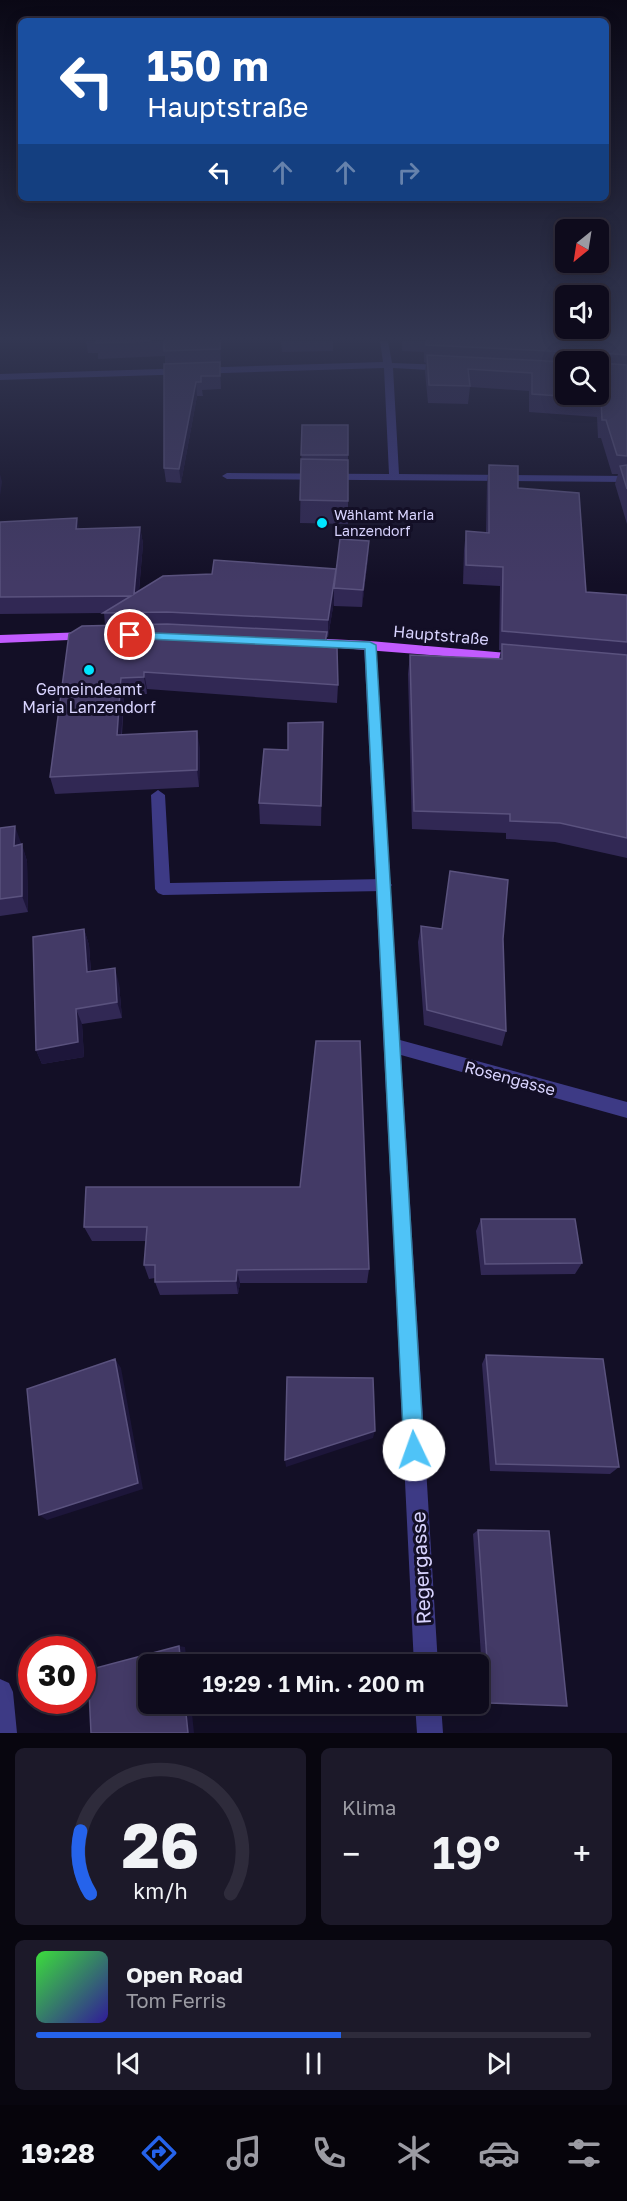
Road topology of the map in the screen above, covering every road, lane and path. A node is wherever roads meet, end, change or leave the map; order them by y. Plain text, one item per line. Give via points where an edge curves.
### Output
1 (391, 422) edge
2 (227, 476) dead end
3 (393, 477) junction
4 (627, 479) edge
5 (102, 635) edge
6 (0, 639) edge
7 (287, 641) edge
8 (370, 645) junction
9 (534, 660) edge
10 (158, 795) dead end
11 (384, 885) junction
12 (392, 1045) junction
13 (627, 1110) edge
14 (425, 1654) edge
15 (0, 1692) edge
16 (429, 1714) edge
17 (4, 1733) edge
18 (430, 1733) edge

1 - 3 street
2 - 3 street
3 - 4 street
5 - 6 main road
7 - 8 main road, Hauptstraße
8 - 9 main road, Hauptstraße
8 - 11 street, Regergasse
10 - 11 street via 163,889
11 - 12 street, Regergasse
12 - 13 street, Rosengasse
12 - 14 street, Regergasse
15 - 17 street
16 - 18 street

